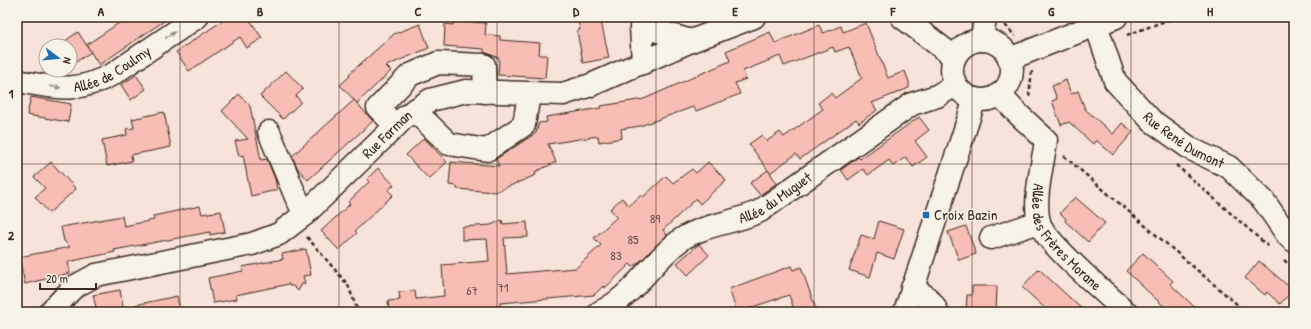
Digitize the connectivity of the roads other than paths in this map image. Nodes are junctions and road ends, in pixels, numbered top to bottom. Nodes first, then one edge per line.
1 (197, 17) edge
2 (985, 17) edge
3 (1116, 17) edge
4 (744, 19) edge
5 (915, 20) edge
6 (637, 21) edge
7 (1096, 25) junction
8 (982, 40) junction
9 (691, 41) junction
10 (954, 57) junction
11 (1009, 59) junction
12 (643, 63) junction
13 (17, 81) edge
14 (955, 85) junction
15 (485, 92) junction
16 (529, 94) junction
17 (999, 94) junction
18 (975, 100) junction
19 (414, 110) junction
20 (396, 126) junction
21 (269, 132) dead end
22 (300, 218) junction
23 (1039, 222) junction
24 (991, 238) dead end
25 (1294, 241) edge
26 (912, 288) junction
27 (612, 309) edge
28 (50, 312) edge
29 (905, 312) edge
30 (937, 312) edge
31 (1126, 312) edge

13 -> 1 street, Allée de Coulmy
2 - 8 street
3 - 7 street
4 - 9 street, Rue Farman
5 - 10 street
6 - 9 street
6 - 12 street
7 - 11 street
7 - 25 street, Rue René Dumont
8 - 10 street
8 - 11 street
9 - 12 street, Rue Farman
10 - 14 street
11 - 17 street
12 - 16 street, Rue Farman
14 - 18 street
14 - 27 street, Allée du Muguet
15 - 16 street, Rue Farman
15 - 19 street, Rue Farman
15 - 20 street
16 - 19 street
17 - 18 street
17 - 23 street, Allée des Frères Morane
18 - 26 street
19 - 20 street, Rue Farman
20 - 22 street, Rue Farman
21 - 22 street
22 - 28 street, Rue Farman
23 - 24 street
23 - 31 street, Allée des Frères Morane
26 - 29 street
26 - 30 street

